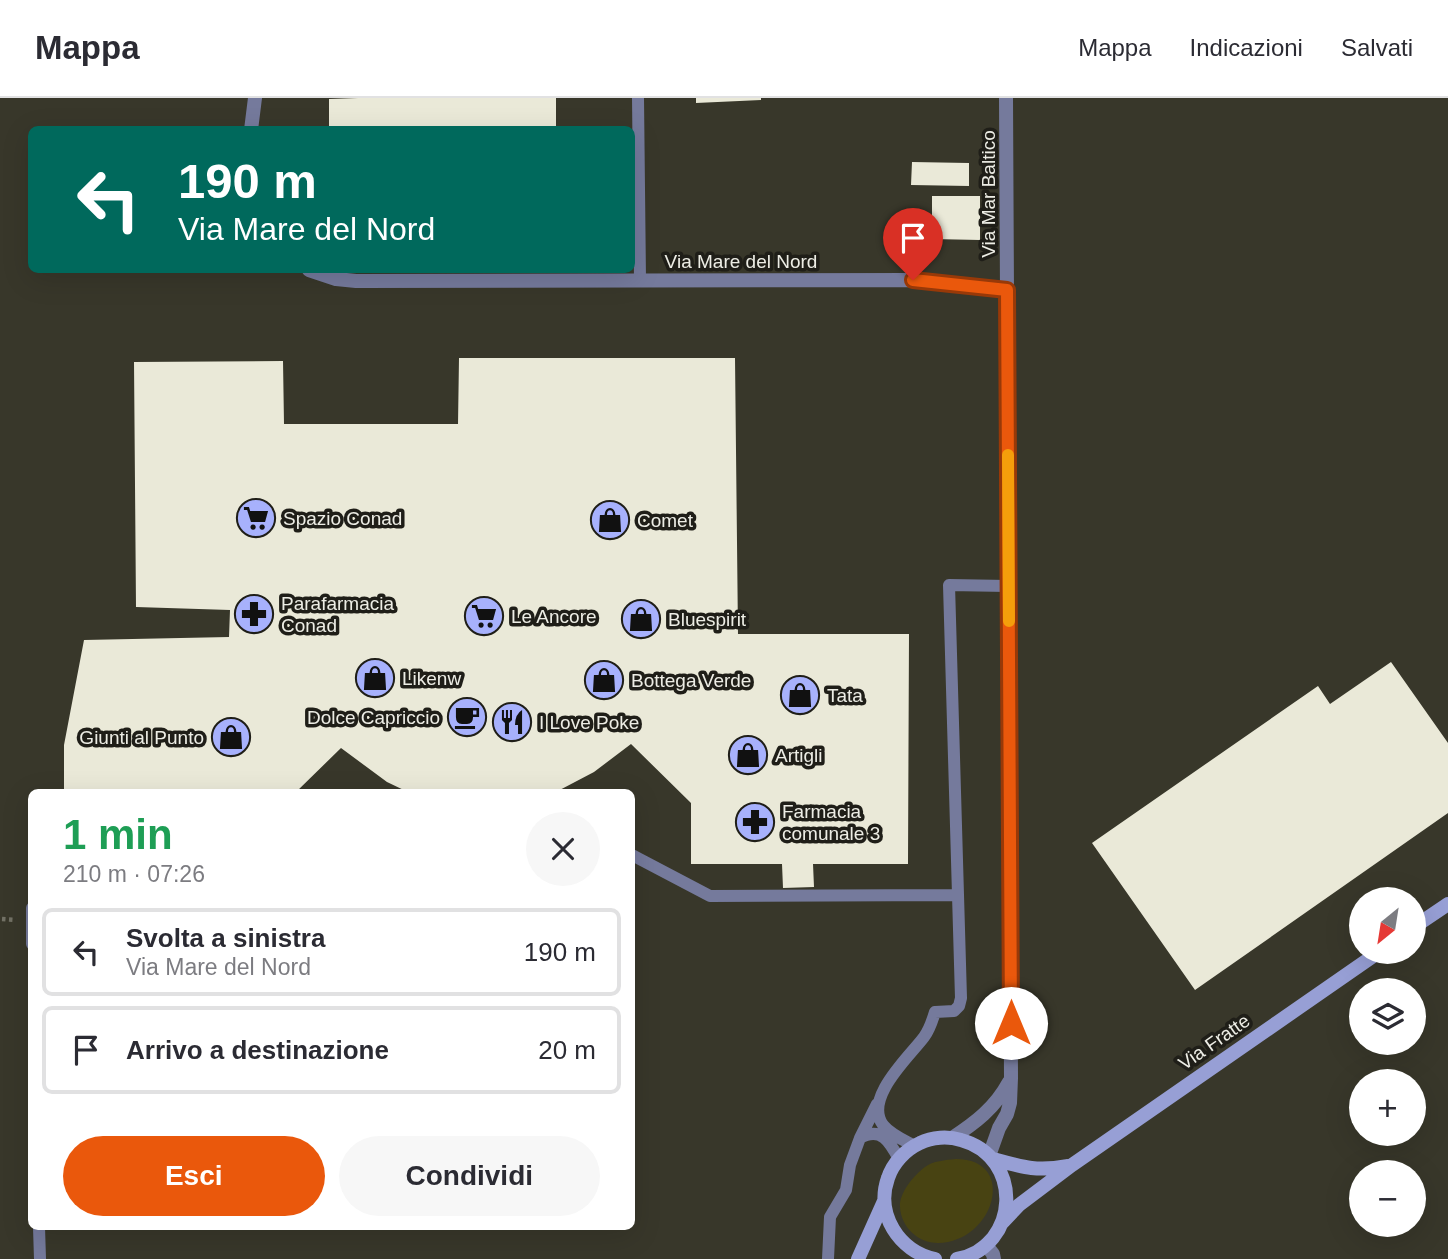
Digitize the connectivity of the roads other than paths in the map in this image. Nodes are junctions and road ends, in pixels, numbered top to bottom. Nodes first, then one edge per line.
1 (255, 98) edge
2 (639, 98) edge
3 (1006, 98) edge
4 (252, 126) edge
5 (318, 273) edge
6 (640, 280) junction
7 (1007, 290) junction
8 (1008, 586) junction
9 (635, 857) edge
10 (958, 895) junction
11 (1448, 904) edge
12 (1426, 920) edge
13 (1362, 964) edge
14 (1011, 1078) junction
15 (884, 1090) junction
16 (860, 1138) junction
17 (952, 1138) junction
18 (915, 1146) junction
19 (991, 1158) junction
20 (899, 1159) junction
21 (1072, 1164) junction
22 (884, 1200) junction
23 (1002, 1223) junction
24 (39, 1230) edge
25 (986, 1245) junction
26 (40, 1259) edge
27 (828, 1259) edge
28 (858, 1259) edge
29 (935, 1259) edge
30 (957, 1259) edge
31 (994, 1259) edge

1 - 4 street
2 - 6 lane
3 - 7 street, Via Mar Baltico
5 - 6 street, Via Mare del Nord
6 - 7 street, Via Mare del Nord
7 - 8 street, Via Mar Baltico
8 - 10 lane
8 - 14 street, Via Mar Baltico
9 - 10 lane
10 - 15 lane
11 - 12 main road
13 - 21 main road, Via Fratte
14 - 17 street
14 - 19 street, Via Mar Baltico
15 - 16 lane
15 - 18 lane
16 - 20 lane
16 - 27 lane
17 - 18 main road
17 - 19 main road, Via Fratte
18 - 20 main road
19 - 21 main road, Via Fratte
19 - 23 main road
20 - 22 main road
21 - 23 main road, Via Fratte
22 - 28 main road
22 - 29 main road
23 - 25 main road, Via Fratte
24 - 26 lane
25 - 30 main road, Via Fratte
25 - 31 street

